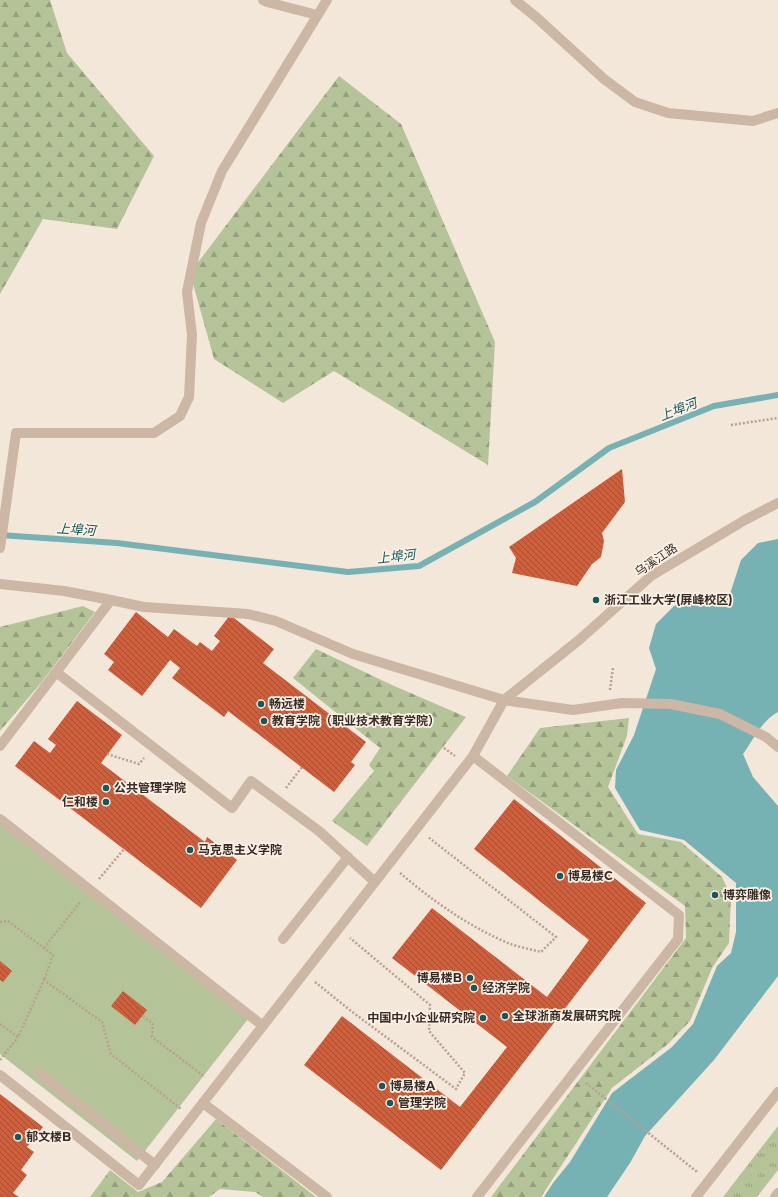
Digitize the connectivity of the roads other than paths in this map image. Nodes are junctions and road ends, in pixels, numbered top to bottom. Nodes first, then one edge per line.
1 (263, 0) edge
2 (326, 0) edge
3 (515, 0) edge
4 (317, 15) junction
5 (778, 113) edge
6 (778, 503) edge
7 (0, 548) edge
8 (0, 584) edge
9 (111, 600) junction
10 (56, 672) junction
11 (504, 700) junction
12 (0, 746) edge
13 (778, 747) edge
14 (473, 756) junction
15 (0, 819) edge
16 (348, 857) junction
17 (375, 882) junction
18 (283, 939) dead end
19 (263, 1026) junction
20 (38, 1072) dead end
21 (0, 1075) edge
22 (778, 1092) edge
23 (203, 1103) junction
24 (155, 1165) junction
25 (778, 1193) edge
26 (327, 1197) edge
27 (477, 1197) edge
28 (696, 1197) edge
29 (775, 1197) edge

1 - 4 street
2 - 4 street
3 - 5 street
4 - 7 street
6 - 11 street, 乌溪江路
8 - 9 street
9 - 10 street
9 - 11 street
10 - 12 street
10 - 16 street
11 - 13 street
11 - 14 street
14 - 17 street
14 - 27 street
15 - 19 street
16 - 17 street
16 - 18 street
17 - 19 street
19 - 23 street
20 - 24 street
21 - 24 street
22 - 28 street
23 - 24 street
23 - 26 street
25 - 29 street

